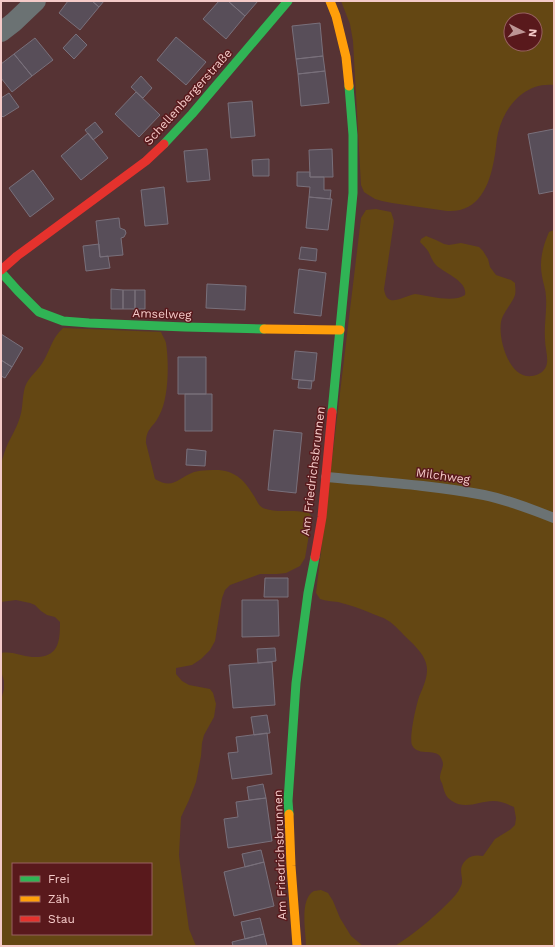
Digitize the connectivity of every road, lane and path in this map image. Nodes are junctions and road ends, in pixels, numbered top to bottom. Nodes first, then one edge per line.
1 (36, 1) edge
2 (288, 1) edge
3 (330, 1) edge
4 (1, 32) edge
5 (1, 271) edge
6 (340, 330) junction
7 (326, 477) junction
8 (554, 518) edge
9 (297, 946) edge

1 - 4 street
2 - 5 street, Schellenbergerstraße
3 - 6 street, Am Friedrichsbrunnen
5 - 6 street, Amselweg
6 - 7 street, Am Friedrichsbrunnen
7 - 8 lane, Milchweg
7 - 9 street, Am Friedrichsbrunnen

